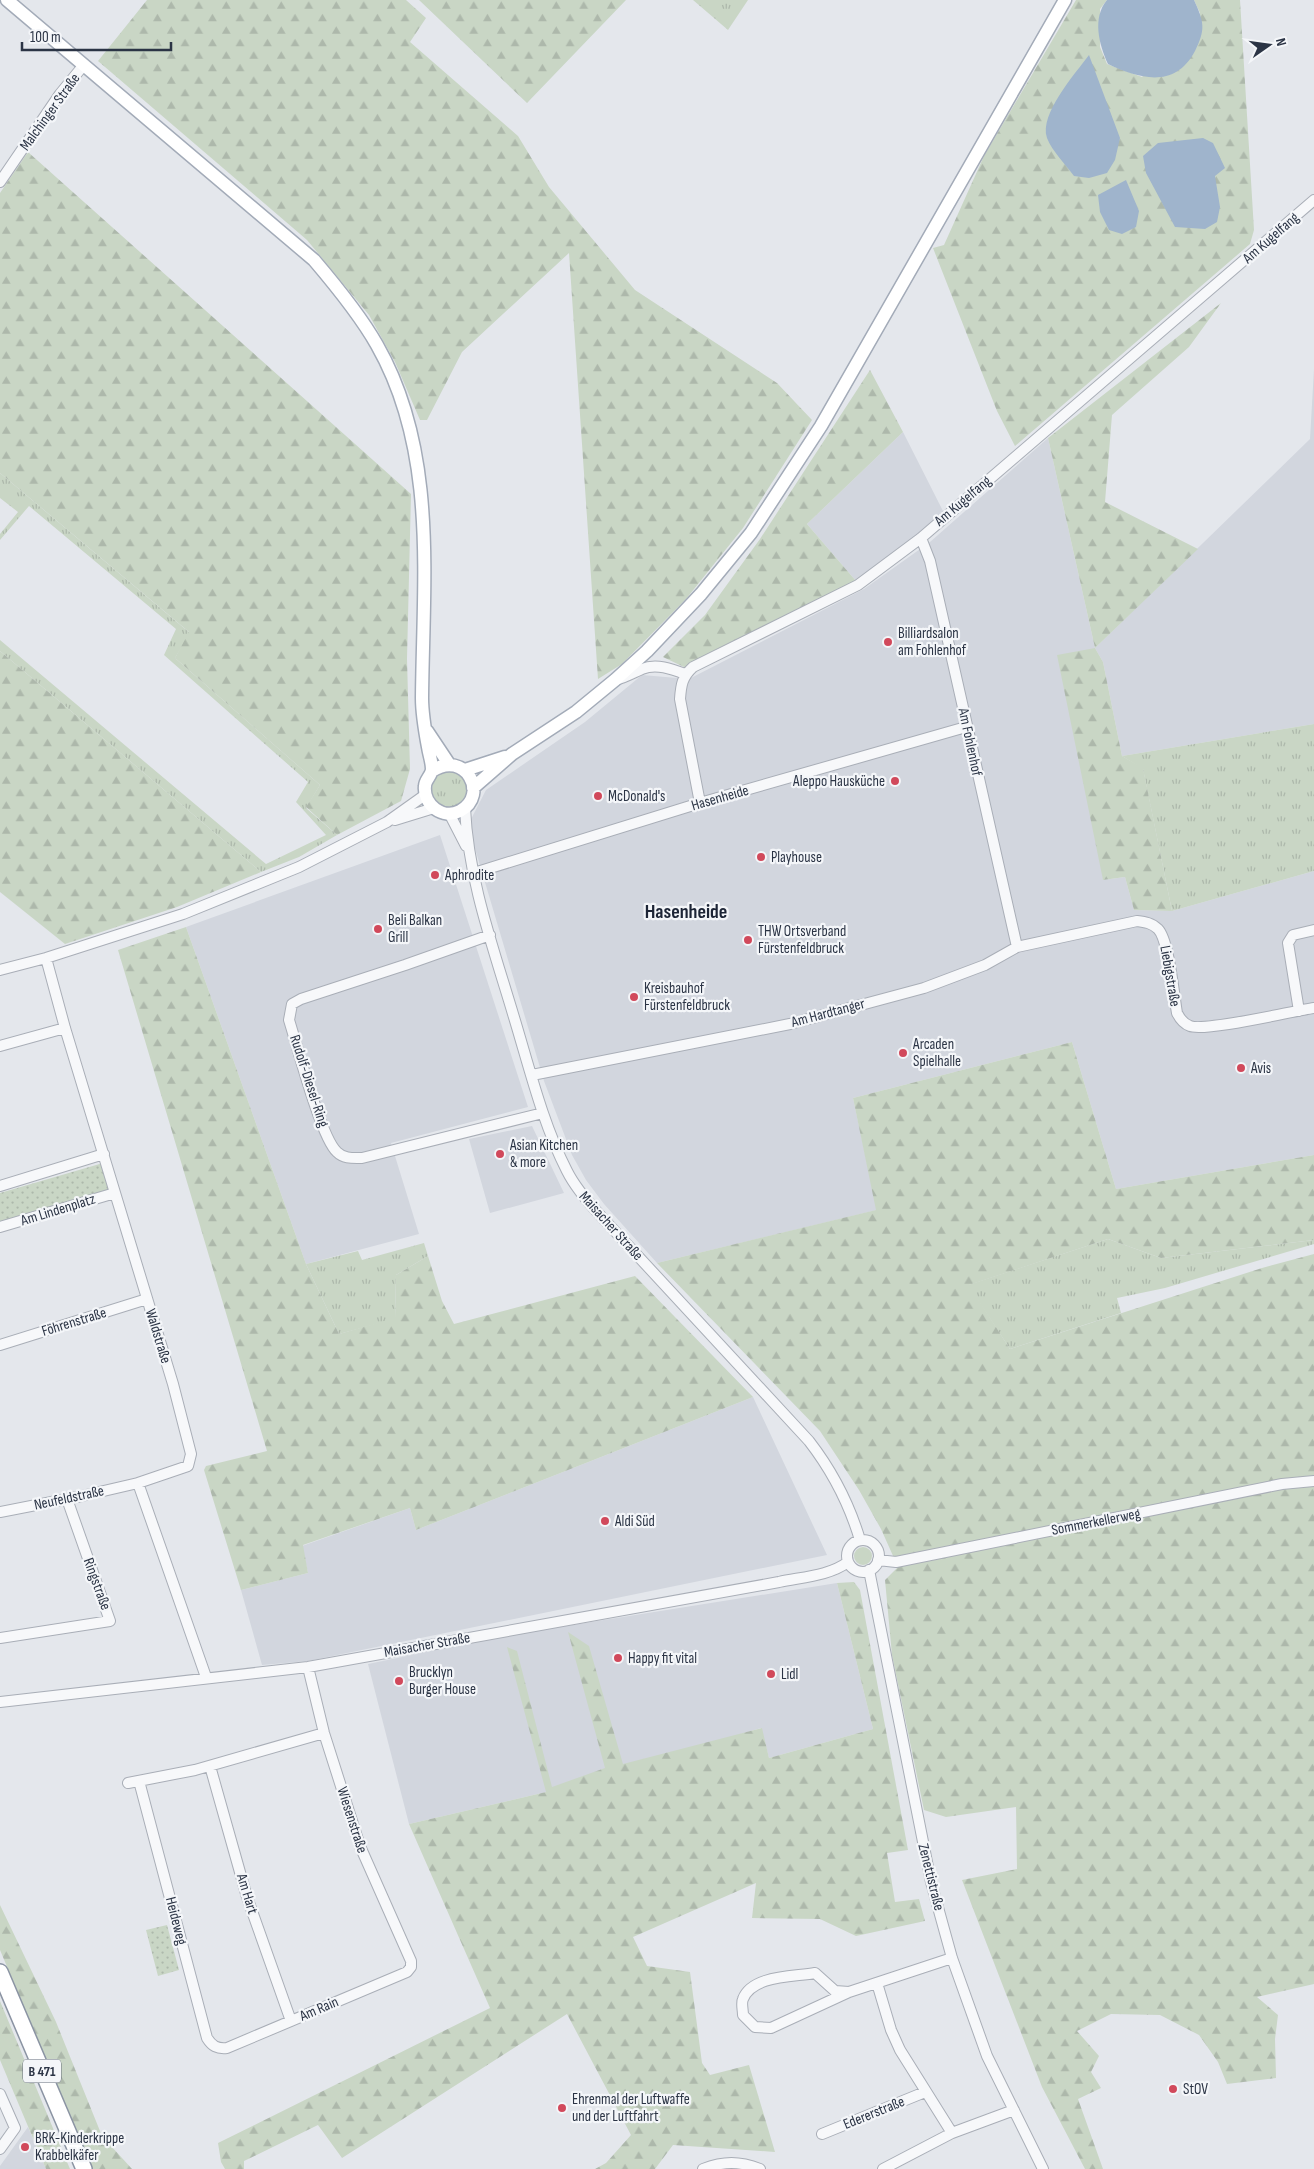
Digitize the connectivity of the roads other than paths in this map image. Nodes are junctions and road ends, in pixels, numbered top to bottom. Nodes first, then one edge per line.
1 (7, 0) edge
2 (1065, 0) edge
3 (83, 66) junction
4 (0, 182) edge
5 (1314, 200) edge
6 (921, 538) junction
7 (685, 674) junction
8 (615, 680) junction
9 (425, 727) junction
10 (966, 727) junction
11 (512, 754) junction
12 (450, 764) junction
13 (465, 770) junction
14 (432, 771) junction
15 (474, 788) junction
16 (425, 795) junction
17 (700, 803) junction
18 (434, 808) junction
19 (465, 808) junction
20 (449, 813) junction
21 (387, 822) junction
22 (469, 851) junction
23 (474, 873) junction
24 (1117, 924) joint
25 (1314, 930) edge
26 (490, 935) junction
27 (1017, 947) junction
28 (46, 958) junction
29 (0, 970) edge
30 (1314, 1008) edge
31 (1299, 1010) junction
32 (65, 1028) junction
33 (0, 1046) edge
34 (532, 1075) junction
35 (543, 1112) junction
36 (104, 1154) junction
37 (0, 1186) edge
38 (115, 1193) junction
39 (0, 1227) edge
40 (147, 1299) junction
41 (0, 1345) edge
42 (1314, 1481) edge
43 (138, 1483) junction
44 (67, 1499) junction
45 (0, 1512) edge
46 (860, 1540) junction
47 (878, 1560) junction
48 (848, 1562) junction
49 (869, 1570) junction
50 (0, 1638) edge
51 (308, 1667) junction
52 (206, 1677) junction
53 (0, 1702) edge
54 (324, 1734) junction
55 (210, 1766) junction
56 (140, 1781) junction
57 (128, 1783) dead end
58 (952, 1958) junction
59 (411, 1968) joint
60 (0, 1972) edge
61 (877, 1983) junction
62 (849, 1992) junction
63 (291, 2021) junction
64 (227, 2048) joint
65 (925, 2092) junction
66 (0, 2094) edge
67 (1014, 2110) junction
68 (952, 2133) junction
69 (822, 2134) dead end
70 (0, 2149) edge
71 (84, 2169) edge
72 (703, 2169) edge
73 (760, 2169) edge
74 (883, 2169) edge
75 (1043, 2169) edge

1 - 3 main road
2 - 8 main road
3 - 4 street, Malchinger Straße
3 - 9 main road
5 - 6 street, Am Kugelfang
6 - 7 street, Am Kugelfang
6 - 10 street, Am Fohlenhof
7 - 8 street
7 - 17 street
8 - 11 main road
9 - 12 main road
9 - 14 main road
10 - 17 street, Hasenheide
10 - 27 street, Am Fohlenhof
11 - 13 main road
11 - 15 main road
12 - 13 main road
12 - 14 main road
13 - 15 main road
14 - 16 main road
15 - 19 main road
16 - 18 main road
16 - 21 street
17 - 23 street, Hasenheide
18 - 20 main road
18 - 21 street
19 - 20 main road
19 - 22 street, Maisacher Straße
20 - 22 street, Maisacher Straße
21 - 28 street
22 - 23 street, Maisacher Straße
23 - 26 street, Maisacher Straße
24 - 27 street, Am Hardtanger
24 - 31 street, Liebigstraße
25 - 31 street
26 - 34 street, Maisacher Straße
26 - 35 street, Rudolf-Diesel-Ring
27 - 34 street, Am Hardtanger
28 - 29 street
28 - 32 street, Waldstraße
30 - 31 street, Liebigstraße
32 - 33 street
32 - 36 street, Waldstraße
34 - 35 street, Maisacher Straße
35 - 46 street, Maisacher Straße
36 - 37 street
36 - 38 street, Waldstraße
38 - 39 street, Am Lindenplatz
38 - 40 street, Waldstraße
40 - 41 street, Föhrenstraße
40 - 43 street, Waldstraße
42 - 47 street, Sommerkellerweg
43 - 44 street, Neufeldstraße
43 - 52 street
44 - 45 street, Neufeldstraße
44 - 50 street, Ringstraße
46 - 47 street
46 - 48 street
47 - 49 street
48 - 49 street
48 - 51 street, Maisacher Straße
49 - 58 street, Zenettistraße
51 - 52 street, Maisacher Straße
51 - 54 street, Wiesenstraße
52 - 53 street, Maisacher Straße
54 - 55 street
54 - 59 street, Wiesenstraße
55 - 56 street
55 - 63 street, Am Hart
56 - 57 street
56 - 64 street, Heideweg
58 - 61 street
58 - 67 street, Zenettistraße
59 - 63 street, Am Rain
60 - 71 highway, B 471
61 - 62 street
61 - 65 street, Edererstraße
62 - 62 street
63 - 64 street, Am Rain
65 - 68 street, Edererstraße
65 - 69 street, Edererstraße
66 - 70 street
67 - 68 street
67 - 75 street, Zenettistraße
68 - 74 street
72 - 73 street

